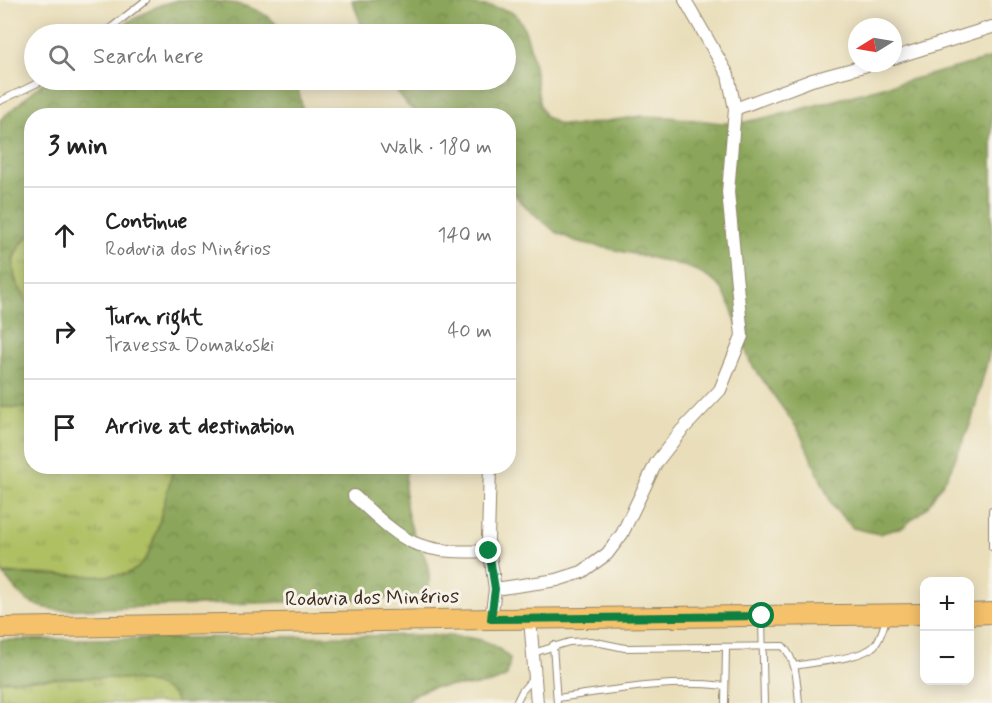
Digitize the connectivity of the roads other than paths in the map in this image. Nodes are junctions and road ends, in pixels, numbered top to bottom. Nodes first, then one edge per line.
1 (146, 0) edge
2 (685, 0) edge
3 (116, 24) edge
4 (992, 27) edge
5 (902, 55) edge
6 (848, 70) edge
7 (24, 90) edge
8 (0, 101) edge
9 (735, 109) junction
10 (490, 474) edge
11 (354, 496) dead end
12 (992, 510) edge
13 (992, 547) edge
14 (489, 551) junction
15 (495, 589) junction
16 (992, 613) edge
17 (920, 614) edge
18 (974, 614) edge
19 (887, 615) junction
20 (762, 616) junction
21 (491, 619) junction
22 (530, 619) junction
23 (0, 628) edge
24 (553, 645) junction
25 (764, 646) junction
26 (726, 647) junction
27 (532, 653) junction
28 (794, 666) junction
29 (535, 676) junction
30 (725, 686) junction
31 (558, 700) edge
32 (516, 703) edge
33 (537, 703) edge
34 (725, 703) edge
35 (764, 703) edge
36 (799, 703) edge

1 - 3 lane
2 - 9 street
4 - 5 street
6 - 9 street
7 - 8 lane
9 - 15 street
10 - 14 street
11 - 14 street
12 - 13 lane
14 - 15 street
15 - 21 street
16 - 18 main road
17 - 19 main road, Rodovia dos Minérios
19 - 20 main road, Rodovia dos Minérios
19 - 28 lane
20 - 22 main road, Rodovia dos Minérios
20 - 25 lane
21 - 22 main road, Rodovia dos Minérios
21 - 23 main road, Rodovia dos Minérios
22 - 27 street
24 - 26 lane
24 - 27 lane
24 - 31 lane
25 - 26 lane
25 - 28 lane
25 - 35 lane
26 - 30 lane
27 - 29 street
28 - 36 lane
29 - 32 lane
29 - 33 street
30 - 31 lane
30 - 34 lane

